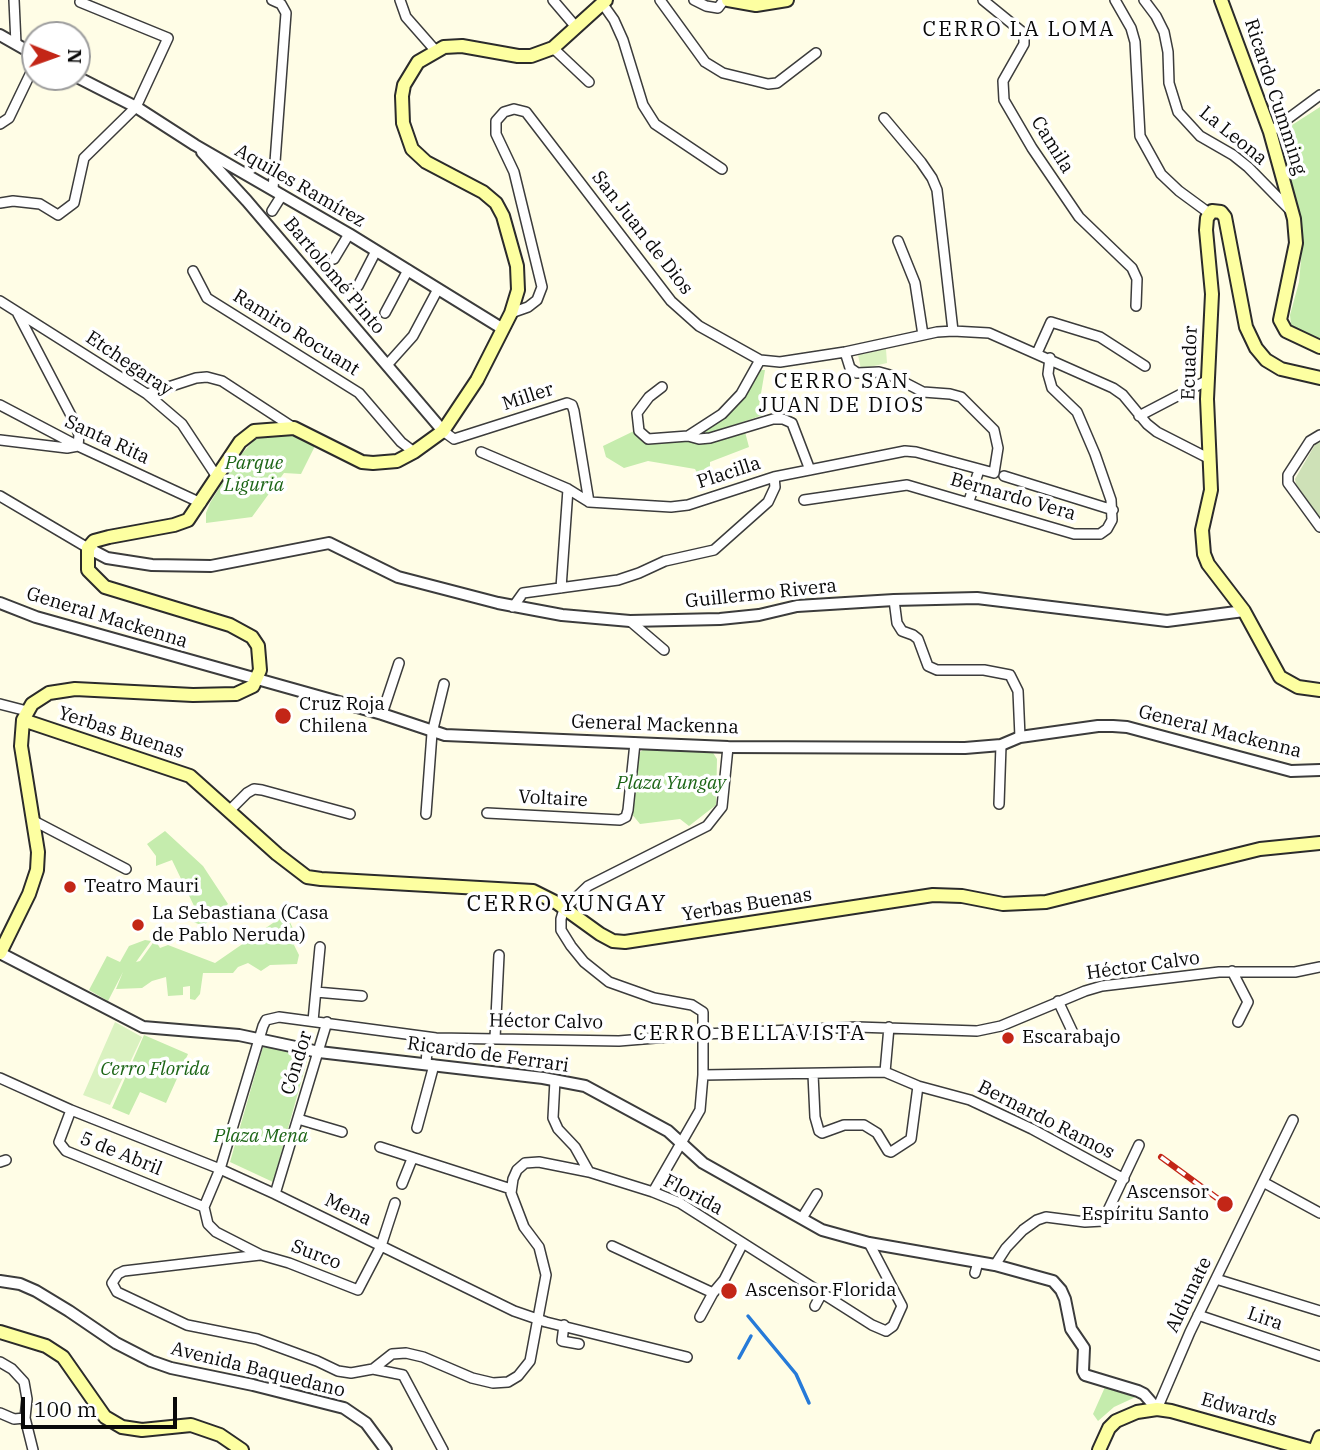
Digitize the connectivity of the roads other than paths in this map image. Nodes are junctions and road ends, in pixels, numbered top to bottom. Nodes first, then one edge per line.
1 (14, 0) edge
2 (272, 0) edge
3 (400, 0) edge
4 (553, 0) edge
5 (660, 0) edge
6 (694, 0) edge
7 (726, 0) edge
8 (787, 0) edge
9 (984, 0) edge
10 (1115, 0) edge
11 (1144, 0) edge
12 (1222, 0) edge
13 (80, 2) dead end
14 (604, 2) edge
15 (576, 27) junction
16 (0, 35) edge
17 (16, 44) junction
18 (21, 47) edge
19 (553, 48) junction
20 (435, 50) junction
21 (816, 52) dead end
22 (589, 82) dead end
23 (91, 84) edge
24 (22, 91) edge
25 (1320, 95) edge
26 (136, 107) junction
27 (884, 118) dead end
28 (0, 124) edge
29 (1270, 132) junction
30 (195, 145) junction
31 (722, 169) dead end
32 (277, 192) junction
33 (0, 203) edge
34 (272, 211) dead end
35 (1292, 211) junction
36 (1209, 213) junction
37 (349, 234) junction
38 (898, 241) dead end
39 (376, 251) junction
40 (334, 259) dead end
41 (408, 270) junction
42 (193, 271) dead end
43 (358, 286) dead end
44 (438, 289) junction
45 (0, 301) edge
46 (1136, 306) dead end
47 (385, 313) dead end
48 (511, 313) junction
49 (19, 314) junction
50 (503, 329) junction
51 (953, 331) junction
52 (923, 335) junction
53 (1320, 347) edge
54 (845, 352) junction
55 (1037, 353) junction
56 (1049, 358) junction
57 (760, 360) junction
58 (387, 365) junction
59 (1145, 366) dead end
60 (1320, 378) edge
61 (1208, 380) junction
62 (662, 387) dead end
63 (147, 394) junction
64 (0, 405) edge
65 (1139, 416) junction
66 (294, 428) junction
67 (443, 431) junction
68 (1320, 435) edge
69 (688, 436) junction
70 (0, 440) edge
71 (78, 446) junction
72 (414, 452) junction
73 (481, 452) dead end
74 (1210, 459) junction
75 (810, 470) junction
76 (979, 470) junction
77 (1004, 476) dead end
78 (217, 477) junction
79 (774, 477) junction
80 (568, 489) junction
81 (0, 496) edge
82 (804, 500) dead end
83 (968, 501) junction
84 (589, 502) junction
85 (201, 503) junction
86 (1113, 510) junction
87 (1320, 527) edge
88 (88, 548) junction
89 (561, 588) junction
90 (894, 600) junction
91 (0, 603) edge
92 (513, 607) junction
93 (1244, 611) junction
94 (630, 621) junction
95 (664, 649) dead end
96 (399, 663) dead end
97 (257, 679) junction
98 (444, 684) dead end
99 (1320, 690) edge
100 (0, 705) edge
101 (382, 714) junction
102 (25, 716) junction
103 (432, 733) junction
104 (1020, 737) junction
105 (635, 743) junction
106 (1001, 744) junction
107 (728, 747) junction
108 (1320, 771) edge
109 (999, 804) dead end
110 (229, 811) junction
111 (487, 813) dead end
112 (350, 814) dead end
113 (426, 814) dead end
114 (34, 821) junction
115 (1320, 843) edge
116 (126, 869) dead end
117 (565, 909) junction
118 (320, 947) dead end
119 (0, 953) edge
120 (499, 955) dead end
121 (1320, 967) edge
122 (1232, 971) junction
123 (316, 992) junction
124 (362, 996) dead end
125 (1058, 1001) junction
126 (313, 1021) junction
127 (327, 1022) junction
128 (1238, 1022) dead end
129 (889, 1027) junction
130 (704, 1034) junction
131 (1073, 1035) dead end
132 (428, 1037) junction
133 (495, 1038) junction
134 (258, 1041) junction
135 (319, 1052) junction
136 (430, 1065) junction
137 (885, 1072) junction
138 (813, 1074) junction
139 (703, 1076) junction
140 (0, 1078) edge
141 (555, 1080) junction
142 (918, 1086) junction
143 (71, 1110) junction
144 (298, 1119) junction
145 (1293, 1121) dead end
146 (417, 1128) dead end
147 (342, 1132) dead end
148 (681, 1142) junction
149 (1139, 1145) dead end
150 (380, 1147) dead end
151 (412, 1159) junction
152 (220, 1170) junction
153 (589, 1172) junction
154 (1124, 1179) junction
155 (1263, 1182) junction
156 (402, 1184) dead end
157 (511, 1189) junction
158 (653, 1192) junction
159 (275, 1194) junction
160 (817, 1194) dead end
161 (395, 1203) dead end
162 (204, 1207) junction
163 (1320, 1213) edge
164 (802, 1218) junction
165 (743, 1242) junction
166 (869, 1243) junction
167 (381, 1246) junction
168 (612, 1246) dead end
169 (261, 1255) junction
170 (995, 1265) junction
171 (1216, 1279) junction
172 (0, 1281) edge
173 (713, 1293) junction
174 (821, 1293) junction
175 (815, 1306) dead end
176 (1320, 1311) edge
177 (1198, 1315) junction
178 (700, 1317) dead end
179 (537, 1318) junction
180 (564, 1325) junction
181 (0, 1332) edge
182 (579, 1344) dead end
183 (1320, 1356) edge
184 (687, 1357) dead end
185 (0, 1362) edge
186 (373, 1369) junction
187 (1157, 1409) junction
188 (0, 1413) edge
189 (25, 1418) junction
190 (1320, 1437) edge
191 (33, 1450) edge
192 (242, 1450) edge
193 (386, 1450) edge
194 (443, 1450) edge
195 (1099, 1450) edge
196 (1313, 1450) edge

1 - 17 street
2 - 32 street
3 - 20 street
4 - 15 street
5 - 21 street
6 - 7 street
7 - 8 main road
9 - 46 street, Camila
10 - 36 street
11 - 35 street, La Leona
12 - 29 main road, Ricardo Cumming
13 - 26 street
14 - 15 main road
14 - 31 street
15 - 19 main road
16 - 17 street
17 - 18 street
19 - 20 main road
19 - 22 street
20 - 48 main road
23 - 26 street, Aquiles Ramírez
24 - 28 street
25 - 29 street
26 - 30 street, Aquiles Ramírez
26 - 33 street
27 - 51 street
29 - 35 main road, Ricardo Cumming
30 - 32 street, Aquiles Ramírez
30 - 58 street, Bartolomé Pinto
32 - 34 street
32 - 37 street, Aquiles Ramírez
35 - 53 main road, Ricardo Cumming
36 - 60 main road
36 - 61 main road, Ecuador
37 - 39 street, Aquiles Ramírez
37 - 40 street
38 - 52 street
39 - 41 street, Aquiles Ramírez
39 - 43 street
41 - 44 street, Aquiles Ramírez
41 - 47 street
42 - 72 street, Ramiro Rocuant
44 - 50 street, Aquiles Ramírez
44 - 58 street
45 - 49 street, Etchegaray
48 - 50 main road
48 - 57 street, San Juan de Dios
49 - 63 street, Etchegaray
49 - 71 street
50 - 67 main road
51 - 52 street, San Juan de Dios
51 - 55 street, San Juan de Dios
52 - 54 street, San Juan de Dios
54 - 57 street, San Juan de Dios
54 - 76 street, Placilla
55 - 56 street, San Juan de Dios
55 - 59 street
56 - 65 street, San Juan de Dios
56 - 86 street
57 - 69 street
58 - 67 street, Bartolomé Pinto
61 - 65 street
61 - 74 main road, Ecuador
62 - 69 street
63 - 66 street
63 - 78 street, Etchegaray
64 - 71 street, Santa Rita
65 - 74 street, San Juan de Dios
66 - 72 main road
66 - 78 main road
67 - 72 main road
67 - 84 street, Miller
68 - 87 street
69 - 75 street
70 - 71 street
71 - 85 street, Santa Rita
73 - 80 street, Placilla
74 - 93 main road, Ecuador
75 - 76 street, Placilla
75 - 79 street, Placilla
76 - 83 street
77 - 86 street
78 - 85 main road
79 - 84 street, Placilla
79 - 89 street
80 - 84 street, Placilla
80 - 89 street
81 - 88 street
82 - 83 street, Bernardo Vera
83 - 86 street, Bernardo Vera
85 - 88 main road
88 - 92 street, Guillermo Rivera
88 - 97 main road
89 - 92 street
90 - 93 street, Guillermo Rivera
90 - 94 street, Guillermo Rivera
90 - 104 street
91 - 97 street, General Mackenna
92 - 94 street, Guillermo Rivera
93 - 99 main road, Ecuador
94 - 95 street
96 - 101 street
97 - 101 street, General Mackenna
97 - 102 main road
98 - 103 street
100 - 102 street, Yerbas Buenas
101 - 103 street, General Mackenna
102 - 110 main road, Yerbas Buenas
102 - 114 main road
103 - 105 street, General Mackenna
103 - 113 street
104 - 106 street, General Mackenna
104 - 108 street, General Mackenna
105 - 107 street, General Mackenna
105 - 111 street, Voltaire
106 - 107 street, General Mackenna
106 - 109 street
107 - 117 street
110 - 112 street
110 - 117 main road, Yerbas Buenas
114 - 116 street
114 - 119 main road
115 - 117 main road, Yerbas Buenas
117 - 130 street
118 - 123 street
119 - 134 street, Ricardo de Ferrari
120 - 133 street
121 - 122 street, Héctor Calvo
122 - 125 street, Héctor Calvo
122 - 128 street
123 - 124 street
123 - 126 street
125 - 129 street, Héctor Calvo
125 - 131 street
126 - 127 street, Héctor Calvo
126 - 134 street, Héctor Calvo
127 - 132 street, Héctor Calvo
127 - 135 street, Cóndor
129 - 130 street, Héctor Calvo
129 - 137 street
130 - 133 street, Héctor Calvo
130 - 139 street
132 - 133 street, Héctor Calvo
132 - 136 street
134 - 135 street, Ricardo de Ferrari
134 - 152 street
135 - 136 street, Ricardo de Ferrari
135 - 144 street, Cóndor
136 - 141 street, Ricardo de Ferrari
136 - 146 street
137 - 138 street, Bernardo Ramos
137 - 142 street, Bernardo Ramos
138 - 139 street, Bernardo Ramos
138 - 142 street
139 - 148 street
140 - 143 street, Mena
141 - 148 street, Ricardo de Ferrari
141 - 153 street
142 - 154 street, Bernardo Ramos
143 - 152 street, Mena
143 - 162 street, 5 de Abril
144 - 147 street
144 - 159 street, Cóndor
145 - 155 street, Aldunate
148 - 158 street
148 - 164 street, Ricardo de Ferrari
149 - 154 street
150 - 151 street
151 - 156 street
151 - 157 street
152 - 159 street, Mena
152 - 162 street
153 - 157 street, Florida
153 - 158 street, Florida
154 - 170 street
155 - 163 street
155 - 171 street, Aldunate
157 - 179 street
158 - 165 street, Florida
159 - 167 street, Mena
160 - 164 street
161 - 167 street
162 - 169 street
164 - 166 street, Ricardo de Ferrari
165 - 173 street
165 - 174 street, Florida
166 - 170 street, Ricardo de Ferrari
166 - 174 street, Florida
167 - 169 street, Surco
167 - 179 street, Mena
168 - 173 street
169 - 186 street
170 - 187 street, Ricardo de Ferrari
171 - 176 street
171 - 177 street, Aldunate
172 - 193 street, Avenida Baquedano
173 - 178 street
174 - 175 street
177 - 183 street, Lira
177 - 187 street, Aldunate
179 - 180 street, Mena
179 - 186 street
180 - 182 street
180 - 184 street, Mena
181 - 192 main road
185 - 189 street
186 - 194 street
187 - 195 main road
187 - 196 main road, Edwards
188 - 189 street
189 - 191 street
190 - 196 main road

